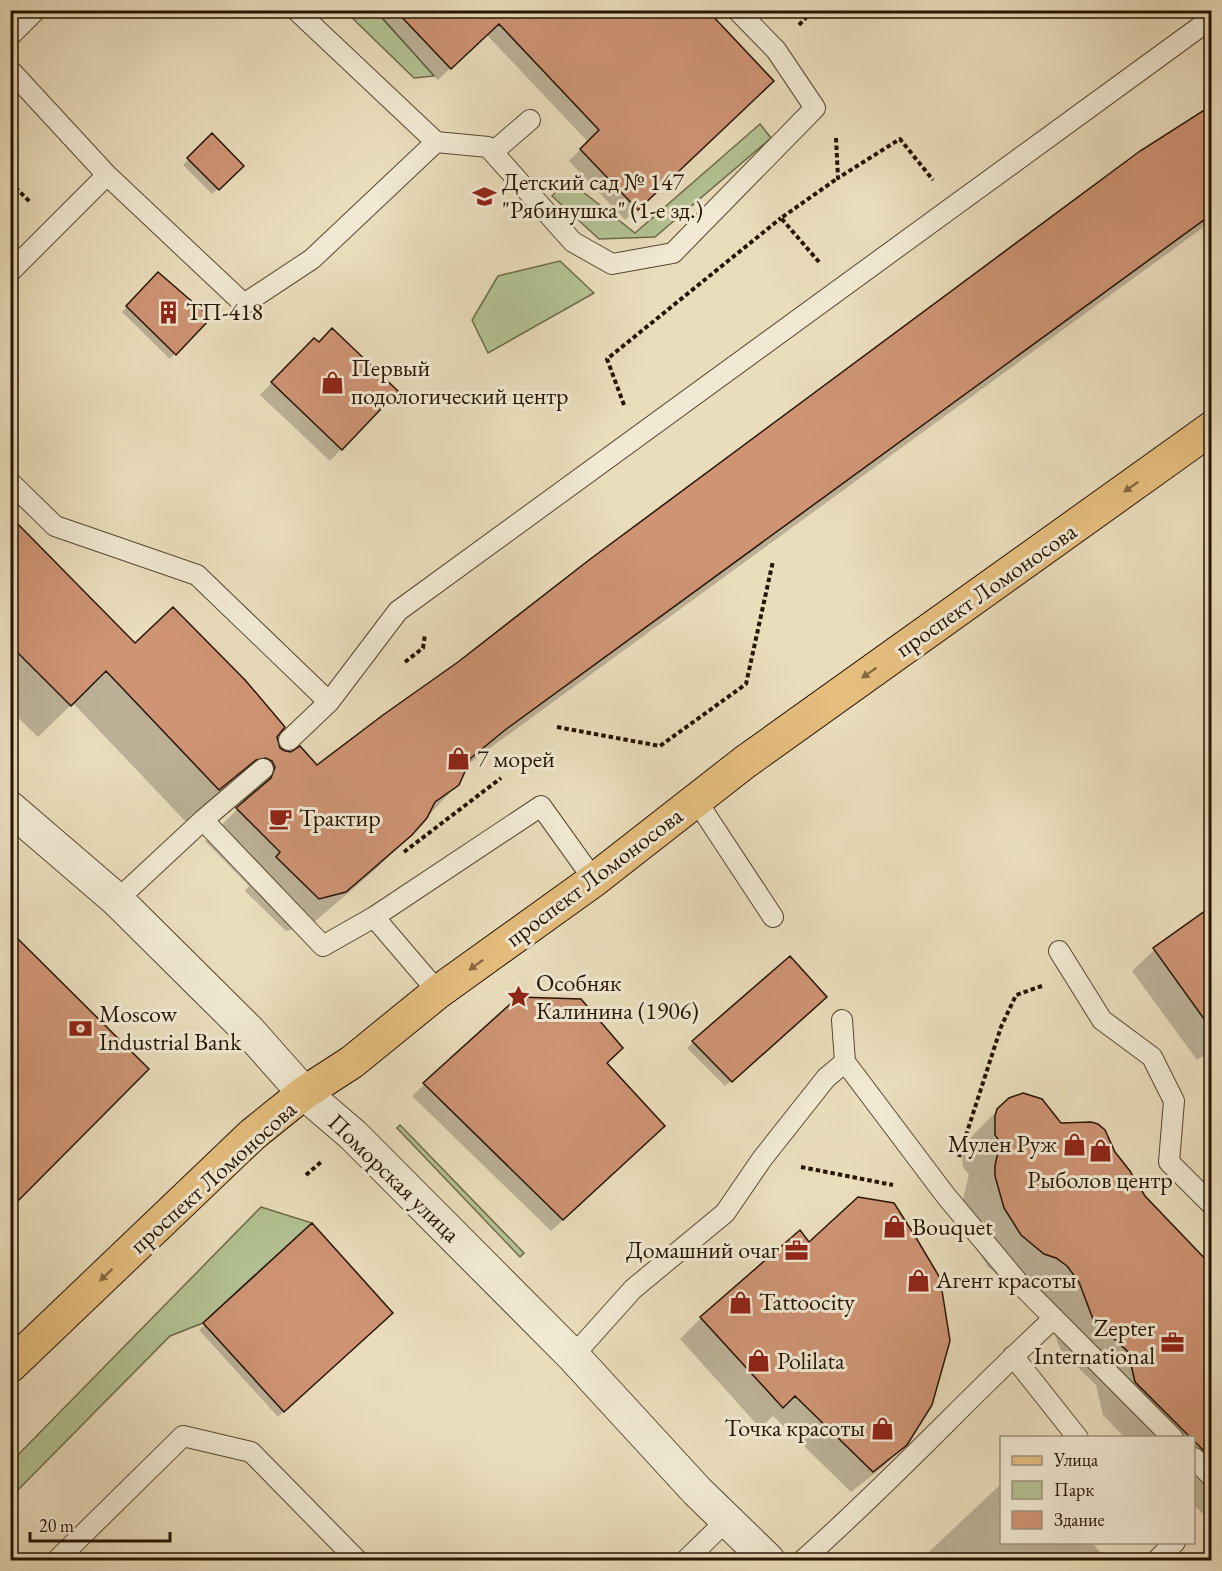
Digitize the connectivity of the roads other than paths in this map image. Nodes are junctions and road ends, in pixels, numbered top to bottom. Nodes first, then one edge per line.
1 (36, 10) edge
2 (296, 10) edge
3 (737, 10) edge
4 (1212, 18) edge
5 (10, 36) edge
6 (10, 70) edge
7 (530, 120) dead end
8 (436, 142) junction
9 (493, 152) junction
10 (107, 175) junction
11 (10, 272) edge
12 (1212, 428) edge
13 (10, 482) edge
14 (329, 702) junction
15 (290, 740) dead end
16 (263, 769) dead end
17 (696, 800) junction
18 (10, 808) edge
19 (203, 820) junction
20 (594, 880) junction
21 (117, 900) junction
22 (374, 916) junction
23 (772, 917) dead end
24 (1059, 951) dead end
25 (438, 992) junction
26 (842, 1020) dead end
27 (845, 1062) junction
28 (304, 1093) junction
29 (1212, 1205) edge
30 (1054, 1318) junction
31 (573, 1356) junction
32 (1013, 1356) junction
33 (10, 1366) edge
34 (1077, 1436) edge
35 (1172, 1436) edge
36 (1195, 1459) edge
37 (1212, 1477) edge
38 (727, 1520) junction
39 (1173, 1544) edge
40 (57, 1560) edge
41 (357, 1560) edge
42 (686, 1560) edge
43 (768, 1560) edge
44 (803, 1560) edge
45 (1157, 1560) edge

1 - 5 lane
2 - 8 lane
3 - 9 lane
4 - 14 lane
6 - 10 lane
7 - 9 lane
8 - 9 lane
8 - 10 lane
10 - 11 lane
12 -> 17 main road, проспект Ломоносова
13 - 14 lane
14 - 15 lane
16 - 19 lane
17 - 20 main road, проспект Ломоносова
17 - 23 lane
18 - 21 street, Поморская улица
19 - 21 lane
19 - 22 lane
20 - 22 lane
20 -> 25 main road, проспект Ломоносова
21 - 28 street, Поморская улица
22 - 25 lane
24 - 29 lane
25 - 28 main road, проспект Ломоносова
26 - 27 lane
27 - 30 lane
27 - 31 lane
28 - 31 street, Поморская улица
28 -> 33 main road, проспект Ломоносова
30 - 32 lane
30 - 35 lane
31 - 38 street, Поморская улица
32 - 34 lane
32 - 44 lane
36 - 37 lane
38 - 42 lane
38 - 43 street, Поморская улица
39 - 45 lane
40 - 41 lane

